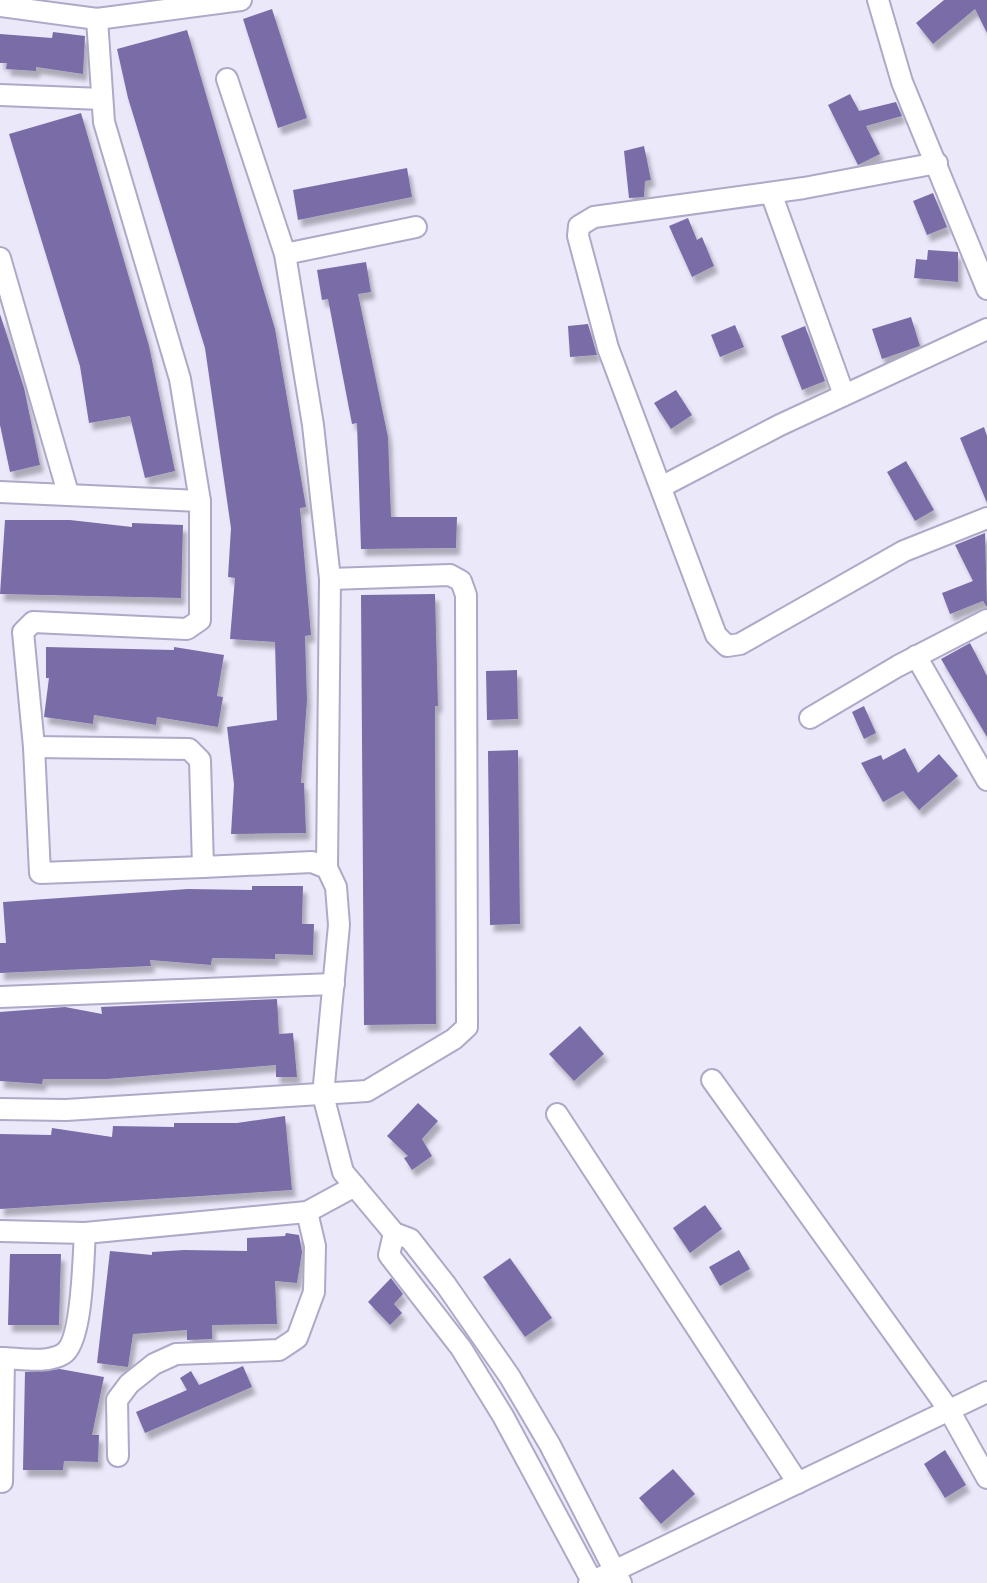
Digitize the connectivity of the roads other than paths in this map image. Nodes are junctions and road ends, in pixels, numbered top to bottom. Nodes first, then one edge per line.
1 (241, 0) edge
2 (878, 0) edge
3 (0, 6) edge
4 (97, 19) junction
5 (227, 79) dead end
6 (0, 95) edge
7 (102, 99) junction
8 (937, 163) junction
9 (771, 193) junction
10 (416, 227) dead end
11 (285, 254) junction
12 (0, 258) edge
13 (987, 289) edge
14 (987, 329) edge
15 (844, 395) junction
16 (661, 487) junction
17 (0, 492) edge
18 (68, 493) junction
19 (200, 501) junction
20 (987, 518) edge
21 (330, 579) junction
22 (987, 620) edge
23 (916, 656) junction
24 (810, 718) dead end
25 (34, 747) junction
26 (987, 780) edge
27 (203, 867) junction
28 (327, 868) junction
29 (334, 984) junction
30 (0, 997) edge
31 (712, 1080) dead end
32 (323, 1095) junction
33 (0, 1109) edge
34 (557, 1114) dead end
35 (355, 1186) junction
36 (307, 1212) junction
37 (0, 1231) edge
38 (85, 1233) junction
39 (394, 1233) junction
40 (2, 1358) edge
41 (987, 1392) edge
42 (527, 1406) junction
43 (949, 1410) junction
44 (503, 1416) junction
45 (118, 1456) dead end
46 (987, 1478) edge
47 (2, 1482) dead end
48 (798, 1483) junction
49 (618, 1577) edge
50 (591, 1582) edge

1 - 4 street
2 - 8 street
3 - 4 street
4 - 7 street
5 - 11 street
6 - 7 street
7 - 19 street
8 - 9 street
8 - 13 street
9 - 15 street
9 - 16 street
10 - 11 street
11 - 21 street
12 - 18 street
14 - 15 street
15 - 16 street
16 - 20 street
17 - 18 street
18 - 19 street
19 - 25 street
21 - 28 street
21 - 32 street
22 - 23 street
23 - 24 street
23 - 26 street
25 - 27 street
25 - 27 street
27 - 28 street
28 - 29 street
29 - 30 street
29 - 32 street
31 - 43 street
32 - 33 street
32 - 35 street
34 - 48 street
35 - 36 street
35 - 39 street
36 - 38 street
36 - 45 street
37 - 38 street
38 - 40 street
39 - 42 street
39 - 44 street
40 - 47 street
41 - 43 street
42 - 44 street
42 - 49 street
43 - 46 street
43 - 48 street
44 - 50 street
48 - 49 street
49 - 50 street

